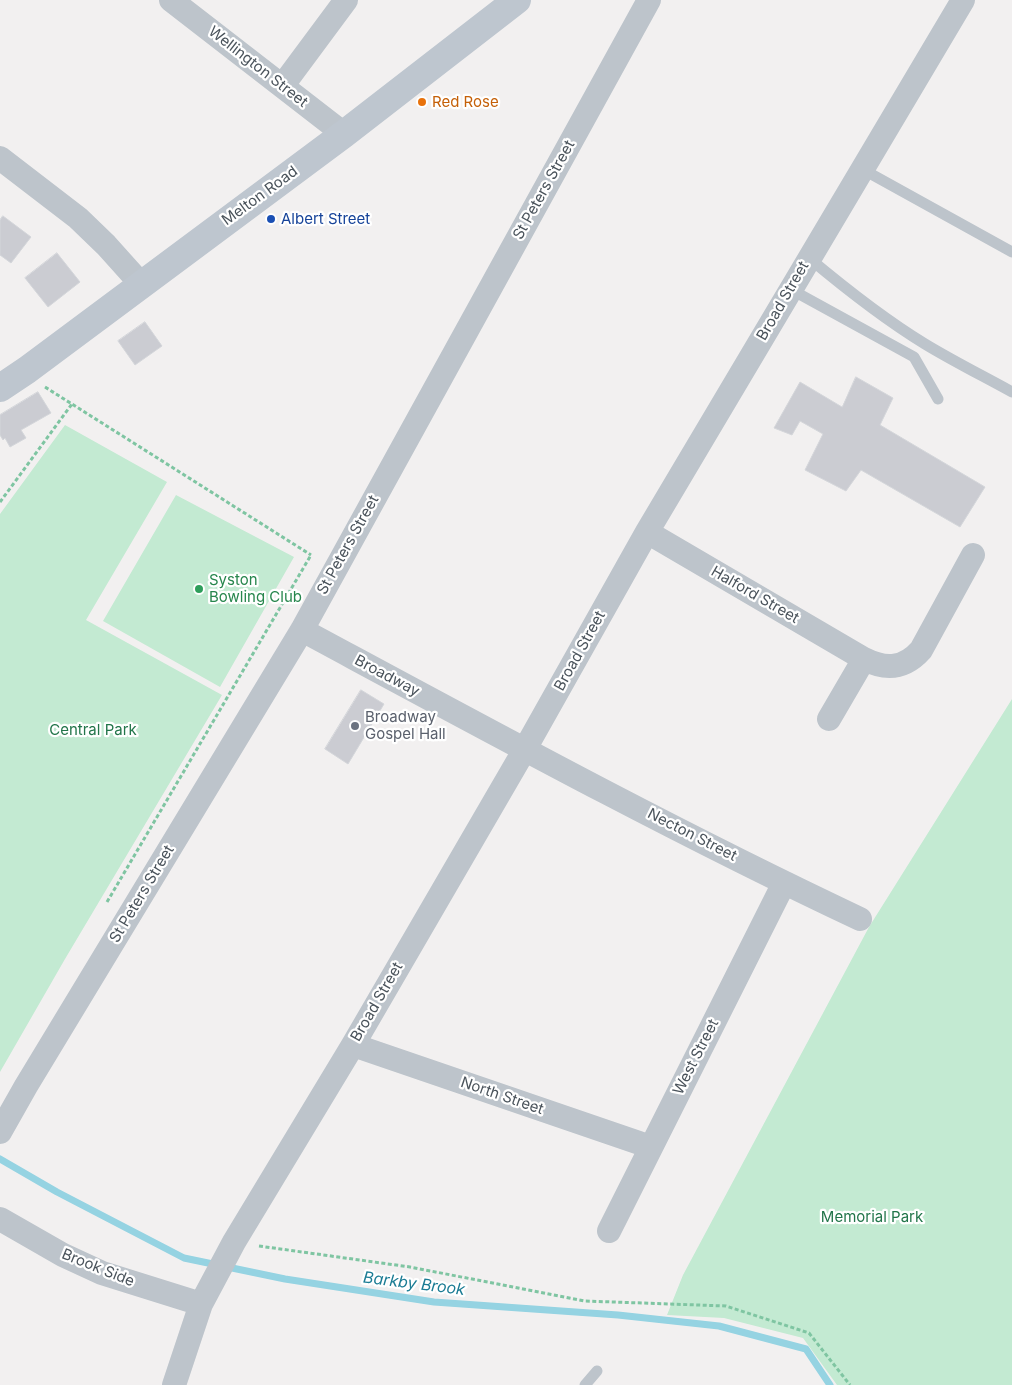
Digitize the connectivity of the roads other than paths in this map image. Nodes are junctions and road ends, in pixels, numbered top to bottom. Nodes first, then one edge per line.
1 (171, 0) edge
2 (346, 0) edge
3 (518, 0) edge
4 (649, 0) edge
5 (962, 0) edge
6 (283, 85) junction
7 (344, 134) junction
8 (0, 158) edge
9 (862, 169) junction
10 (1012, 252) edge
11 (809, 258) junction
12 (141, 284) junction
13 (790, 289) junction
14 (0, 388) edge
15 (1012, 392) edge
16 (938, 400) dead end
17 (647, 532) junction
18 (973, 555) dead end
19 (302, 630) junction
20 (864, 659) junction
21 (829, 719) dead end
22 (525, 750) junction
23 (784, 883) junction
24 (860, 918) dead end
25 (353, 1045) junction
26 (0, 1132) edge
27 (651, 1147) junction
28 (0, 1219) edge
29 (609, 1230) dead end
30 (201, 1304) junction
31 (597, 1371) dead end
32 (178, 1384) edge
33 (585, 1385) edge

1 - 6 street, Wellington Street
2 - 6 street
3 - 7 street, Melton Road
4 - 19 street, St Peters Street
5 - 9 street, Broad Street
6 - 7 street, Wellington Street
7 - 12 street, Melton Road
8 - 12 street
9 - 10 lane
9 - 11 street, Broad Street
11 - 13 street, Broad Street
11 - 15 lane
12 - 14 street, Melton Road
13 - 16 lane
13 - 17 street, Broad Street
17 - 20 street, Halford Street
17 - 22 street, Broad Street
18 - 20 street, Halford Street
19 - 22 street, Broadway
19 - 26 street, St Peters Street
20 - 21 street
22 - 23 street, Necton Street
22 - 25 street, Broad Street
23 - 24 street, Necton Street
23 - 27 street, West Street
25 - 27 street, North Street
25 - 30 street, Broad Street
27 - 29 street, West Street
28 - 30 street, Brook Side
30 - 32 street, Broad Street
31 - 33 lane

